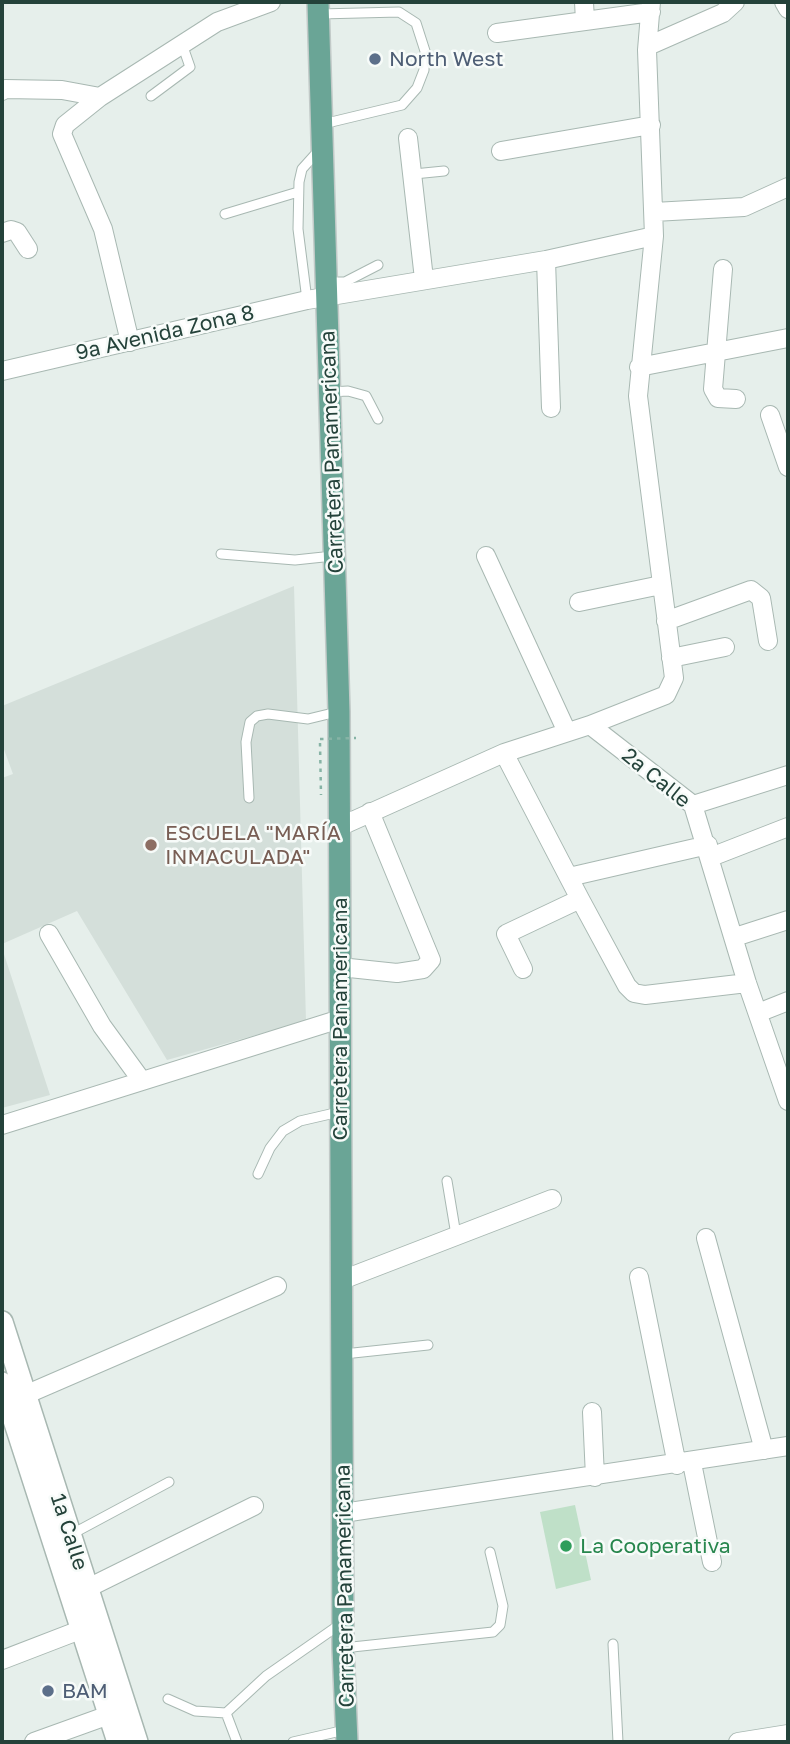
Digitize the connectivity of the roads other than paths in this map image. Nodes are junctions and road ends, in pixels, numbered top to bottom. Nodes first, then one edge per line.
1 (271, 2) edge
2 (584, 2) edge
3 (735, 2) edge
4 (784, 2) edge
5 (651, 7) edge
6 (319, 8) edge
7 (788, 9) edge
8 (585, 21) junction
9 (497, 33) dead end
10 (182, 42) junction
11 (648, 46) junction
12 (3, 87) edge
13 (151, 96) dead end
14 (100, 97) junction
15 (323, 124) junction
16 (651, 125) junction
17 (408, 138) dead end
18 (323, 146) junction
19 (501, 151) dead end
20 (444, 171) dead end
21 (414, 174) junction
22 (788, 187) edge
23 (298, 192) junction
24 (654, 212) junction
25 (225, 214) dead end
26 (2, 233) edge
27 (654, 236) junction
28 (28, 249) dead end
29 (546, 260) junction
30 (378, 265) dead end
31 (723, 269) dead end
32 (424, 279) junction
33 (321, 293) junction
34 (788, 338) edge
35 (130, 342) junction
36 (717, 354) junction
37 (639, 367) junction
38 (2, 371) edge
39 (330, 392) junction
40 (736, 399) dead end
41 (551, 408) dead end
42 (770, 415) dead end
43 (378, 419) dead end
44 (788, 467) edge
45 (221, 554) dead end
46 (335, 556) junction
47 (486, 556) dead end
48 (661, 585) junction
49 (579, 602) dead end
50 (666, 621) junction
51 (768, 641) dead end
52 (725, 647) dead end
53 (671, 658) junction
54 (339, 712) junction
55 (590, 725) junction
56 (567, 732) junction
57 (504, 753) junction
58 (788, 775) edge
59 (249, 798) dead end
60 (693, 805) junction
61 (370, 812) junction
62 (339, 827) junction
63 (788, 827) edge
64 (709, 851) junction
65 (569, 877) junction
66 (580, 899) junction
67 (788, 920) edge
68 (49, 934) dead end
69 (735, 937) junction
70 (340, 967) junction
71 (523, 969) dead end
72 (747, 983) junction
73 (788, 1001) edge
74 (758, 1013) junction
75 (340, 1019) junction
76 (142, 1081) junction
77 (788, 1101) edge
78 (341, 1112) junction
79 (2, 1125) edge
80 (258, 1174) dead end
81 (447, 1181) dead end
82 (552, 1199) dead end
83 (456, 1235) junction
84 (706, 1238) dead end
85 (639, 1277) dead end
86 (342, 1280) junction
87 (277, 1286) dead end
88 (2, 1322) edge
89 (428, 1345) dead end
90 (344, 1354) junction
91 (2, 1383) edge
92 (25, 1395) junction
93 (592, 1412) dead end
94 (788, 1446) edge
95 (764, 1450) junction
96 (685, 1464) junction
97 (595, 1477) junction
98 (169, 1482) dead end
99 (254, 1506) dead end
100 (343, 1513) junction
101 (70, 1535) junction
102 (490, 1552) dead end
103 (712, 1562) dead end
104 (88, 1588) junction
105 (344, 1622) junction
106 (90, 1627) junction
107 (613, 1644) dead end
108 (343, 1648) junction
109 (2, 1661) edge
110 (168, 1699) dead end
111 (118, 1711) junction
112 (226, 1713) junction
113 (788, 1734) edge
114 (347, 1736) edge
115 (34, 1742) edge
116 (118, 1742) edge
117 (137, 1742) edge
118 (237, 1742) edge
119 (293, 1742) edge
120 (618, 1742) edge
121 (738, 1742) edge

1 - 10 street
2 - 8 street
3 - 11 street
4 - 7 street
5 - 8 street
5 - 11 street
6 - 15 main road, Carretera Panamericana
6 - 15 lane
8 - 9 street
10 - 13 lane
10 - 14 street
11 - 16 street
12 - 14 street
14 - 35 street
15 - 18 main road, Carretera Panamericana
16 - 19 street
16 - 24 street
17 - 21 street
18 - 23 lane
18 - 33 main road, Carretera Panamericana
20 - 21 lane
21 - 32 street
22 - 24 street
23 - 25 lane
23 - 33 lane
24 - 27 street
26 - 28 street
27 - 29 street, 9a Avenida Zona 8
27 - 37 street
29 - 32 street, 9a Avenida Zona 8
29 - 41 street
30 - 33 lane
31 - 36 street
32 - 33 street, 9a Avenida Zona 8
33 - 35 street, 9a Avenida Zona 8
33 - 39 main road, Carretera Panamericana
34 - 36 street
35 - 38 street, 9a Avenida Zona 8
36 - 37 street
36 - 40 street
37 - 48 street
39 - 43 lane
39 - 46 main road, Carretera Panamericana
42 - 44 street
45 - 46 lane
46 - 54 main road, Carretera Panamericana
47 - 56 street
48 - 49 street
48 - 50 street
50 - 51 street
50 - 53 street
52 - 53 street
53 - 55 street
54 - 59 lane
54 - 62 main road, Carretera Panamericana
55 - 56 street
55 - 60 street, 2a Calle
56 - 57 street
57 - 61 street
57 - 65 street
58 - 60 street
60 - 64 street, 2a Calle
61 - 62 street
61 - 70 street
62 - 70 main road, Carretera Panamericana
63 - 64 street
64 - 65 street
64 - 69 street, 2a Calle
65 - 66 street
66 - 71 street
66 - 72 street
67 - 69 street
68 - 76 street
69 - 72 street, 2a Calle
70 - 75 main road, Carretera Panamericana
72 - 74 street, 2a Calle
73 - 74 street
74 - 77 street, 2a Calle
75 - 76 street
75 - 78 main road, Carretera Panamericana
76 - 79 street
78 - 80 lane
78 - 86 main road, Carretera Panamericana
81 - 83 lane
82 - 83 street
83 - 86 street
84 - 95 street
85 - 96 street
86 - 90 main road, Carretera Panamericana
87 - 92 street
88 - 92 street, 1a Calle
89 - 90 lane
90 - 100 main road, Carretera Panamericana
91 - 106 street, 1a Calle
92 - 101 street, 1a Calle
93 - 97 street
94 - 95 street
95 - 96 street
96 - 97 street
96 - 103 street
97 - 100 street
98 - 101 lane
99 - 104 street
100 - 105 main road, Carretera Panamericana
101 - 104 street, 1a Calle
102 - 108 lane
104 - 106 street, 1a Calle
105 - 108 main road, Carretera Panamericana
105 - 112 lane
106 - 109 street
106 - 111 street, 1a Calle
107 - 120 lane
108 - 114 main road, Carretera Panamericana
110 - 112 lane
111 - 115 street
111 - 116 street, 1a Calle
111 - 117 street, 1a Calle
112 - 118 lane
113 - 121 street
114 - 119 lane

